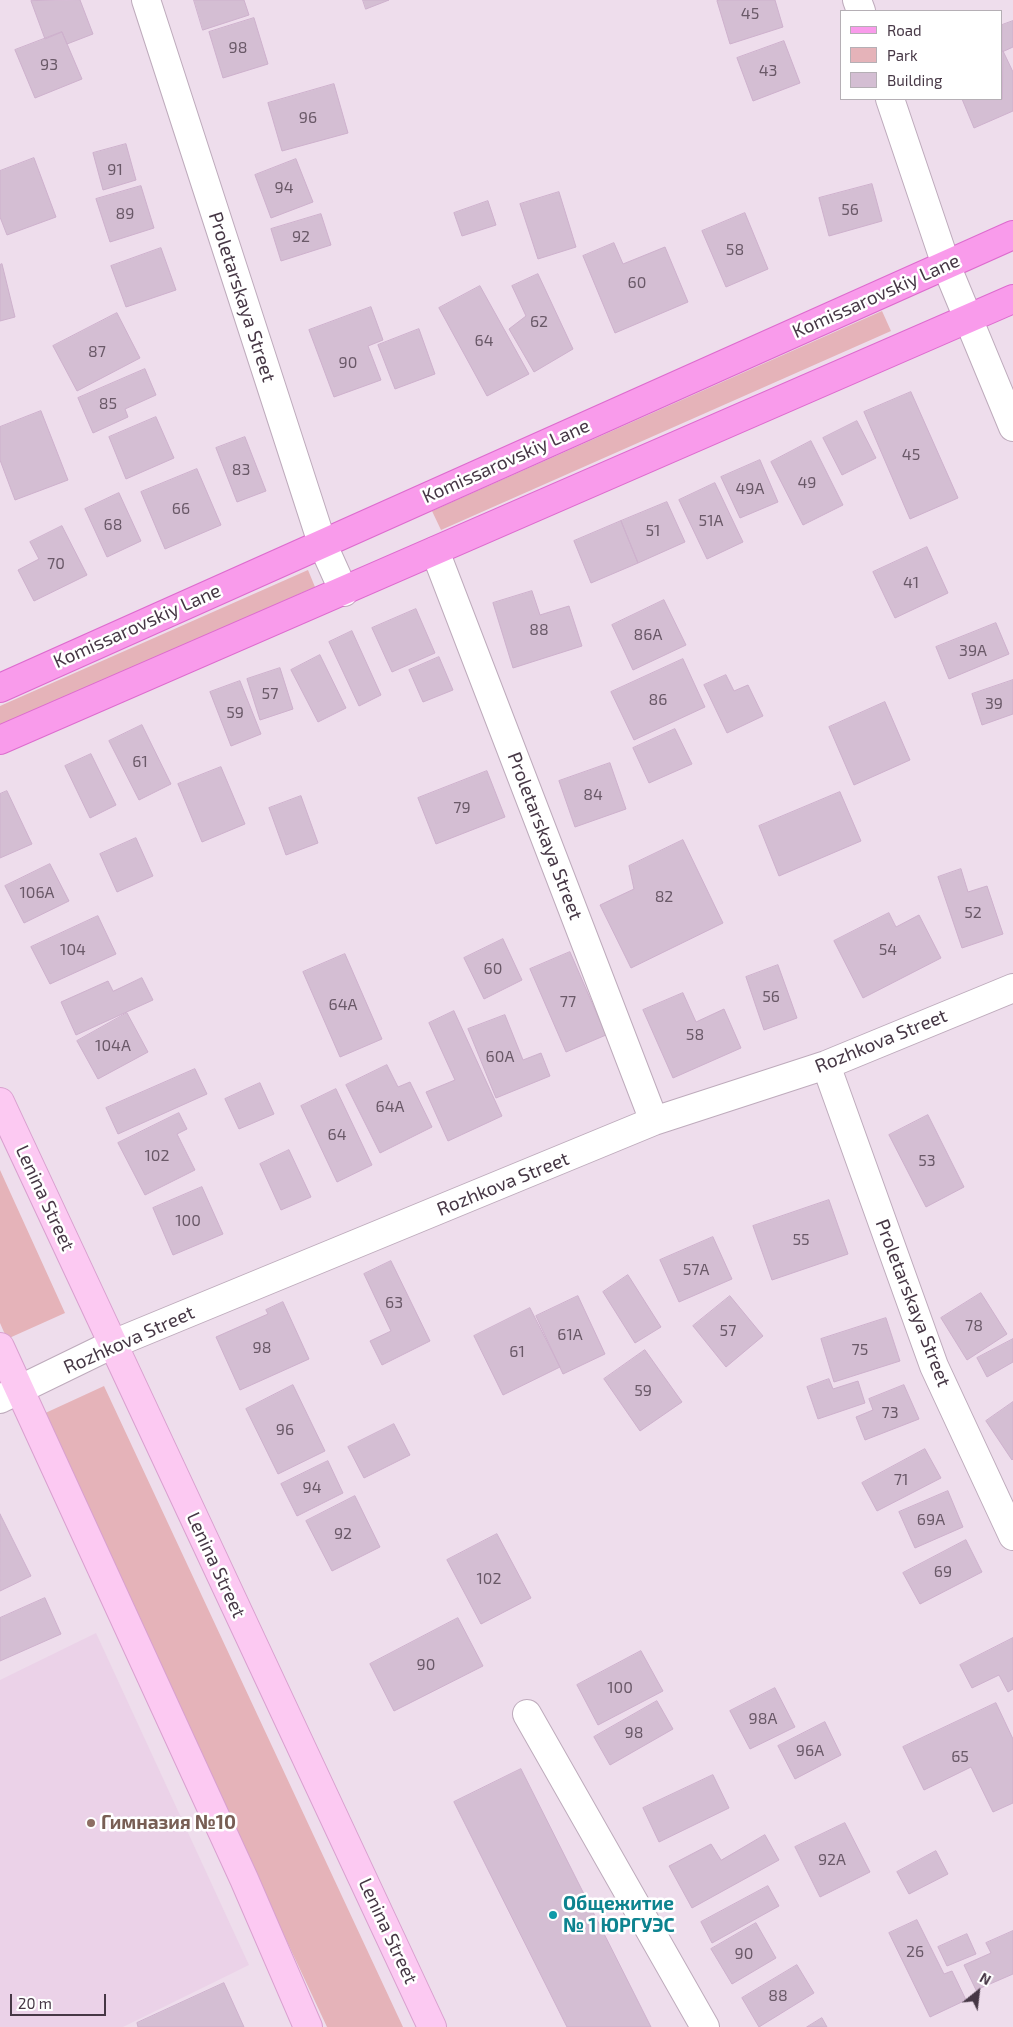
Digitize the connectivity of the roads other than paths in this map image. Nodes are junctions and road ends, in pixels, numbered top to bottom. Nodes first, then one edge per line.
1 (146, 0) edge
2 (890, 100) edge
3 (1013, 235) edge
4 (946, 265) junction
5 (1013, 299) edge
6 (970, 318) junction
7 (1013, 427) edge
8 (322, 543) junction
9 (435, 551) junction
10 (344, 592) junction
11 (0, 688) edge
12 (0, 740) edge
13 (1013, 988) edge
14 (826, 1065) junction
15 (0, 1102) edge
16 (654, 1121) junction
17 (113, 1344) junction
18 (0, 1347) edge
19 (10, 1394) edge
20 (1013, 1536) edge
21 (527, 1714) dead end
22 (308, 2027) edge
23 (432, 2027) edge
24 (705, 2027) edge

1 - 8 street, Proletarskaya Street
2 - 4 street
3 - 4 main road, Komissarovskiy Lane
4 - 6 street
4 - 8 main road, Komissarovskiy Lane
5 - 6 main road
6 - 7 street
6 - 9 main road
8 - 10 street, Proletarskaya Street
8 - 11 main road, Komissarovskiy Lane
9 - 10 main road
9 - 16 street, Proletarskaya Street
10 - 12 main road
13 - 14 street, Rozhkova Street
14 - 16 street, Rozhkova Street
14 - 20 street, Proletarskaya Street
15 - 17 main road, Lenina Street
16 - 17 street, Rozhkova Street
17 - 19 street, Rozhkova Street
17 - 23 main road, Lenina Street
18 - 19 main road
19 - 22 main road
21 - 24 street

